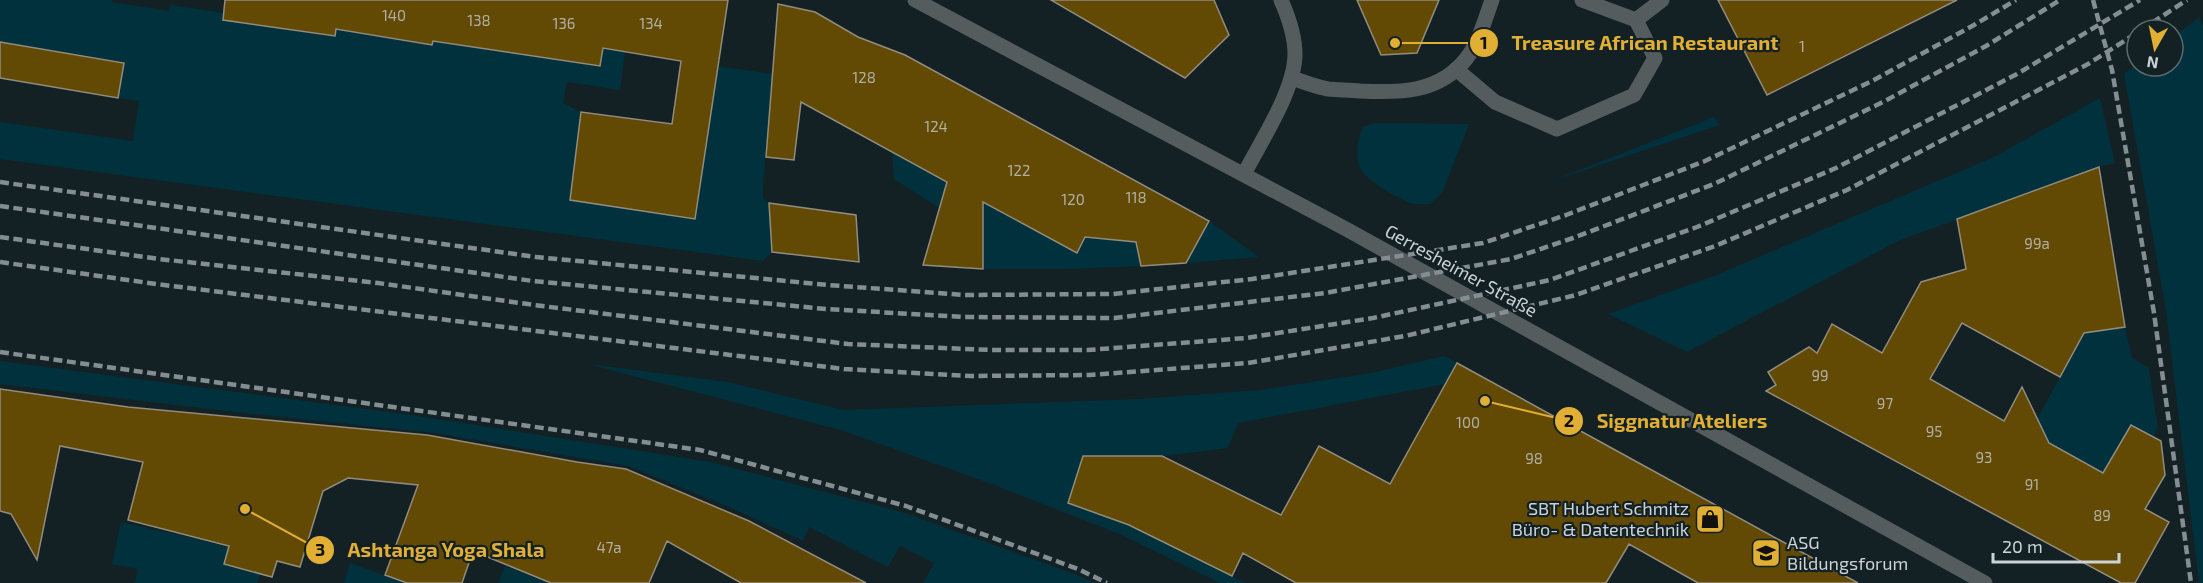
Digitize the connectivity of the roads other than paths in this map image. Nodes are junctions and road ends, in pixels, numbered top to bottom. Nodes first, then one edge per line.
1 (915, 0) edge
2 (1281, 0) edge
3 (1492, 0) edge
4 (1582, 0) edge
5 (1662, 0) edge
6 (1636, 20) junction
7 (1456, 69) junction
8 (1292, 78) junction
9 (1244, 174) junction
10 (1985, 583) edge

1 - 9 street, Gerresheimer Straße
2 - 8 street
3 - 7 street
4 - 6 street
5 - 6 street
6 - 7 street
7 - 8 street
8 - 9 street
9 - 10 street, Gerresheimer Straße

